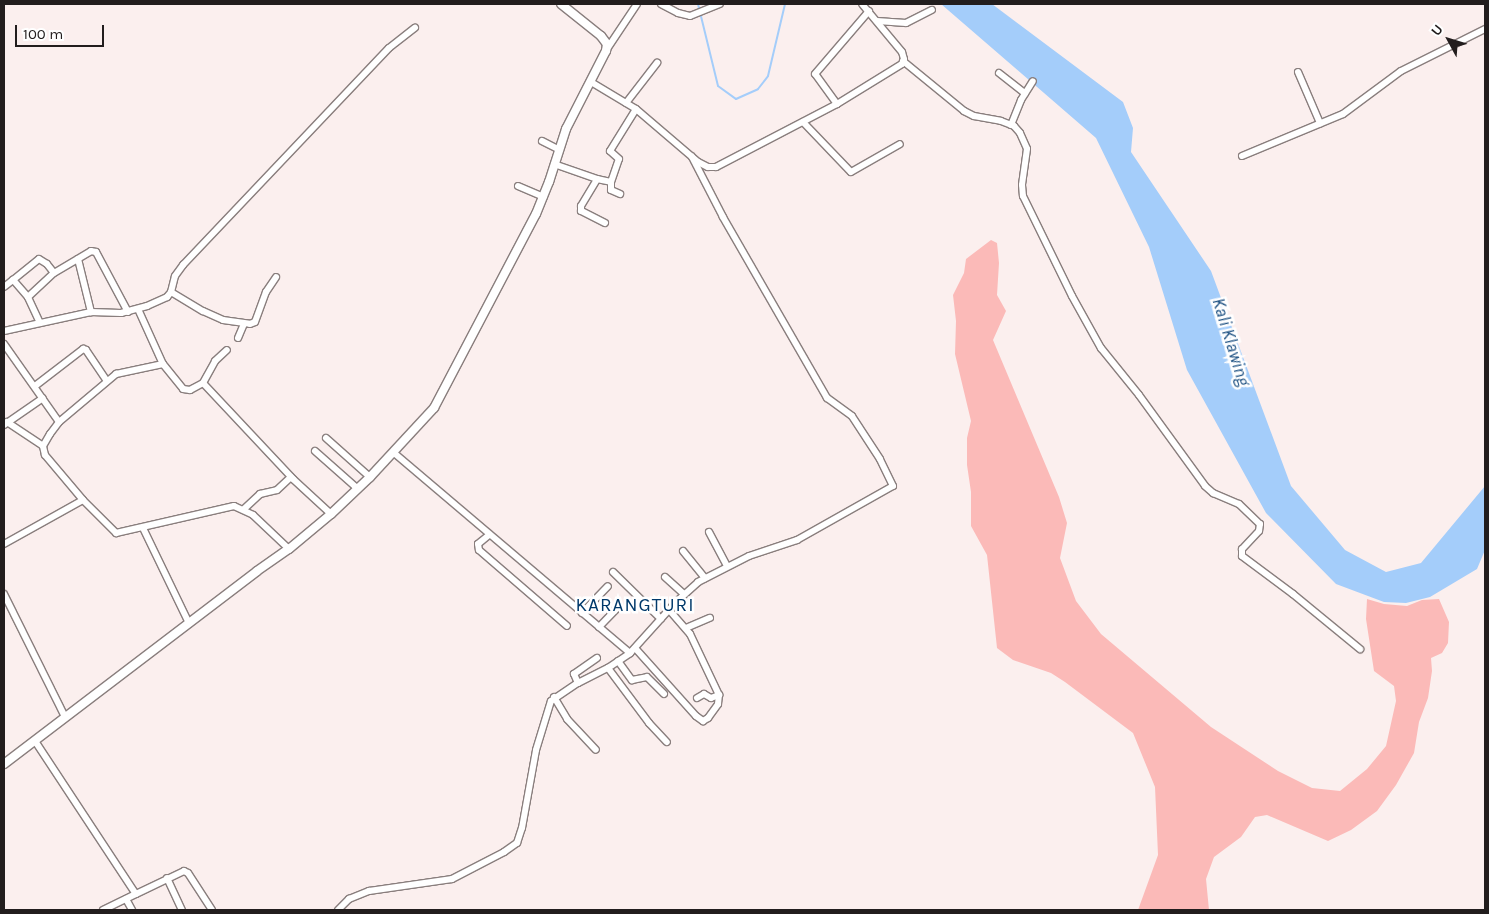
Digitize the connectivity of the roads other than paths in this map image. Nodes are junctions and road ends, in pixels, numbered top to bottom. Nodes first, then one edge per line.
1 (561, 4) edge
2 (636, 4) edge
3 (661, 4) edge
4 (720, 4) edge
5 (862, 4) edge
6 (932, 10) dead end
7 (869, 11) junction
8 (877, 21) junction
9 (416, 28) dead end
10 (1485, 29) edge
11 (606, 49) junction
12 (904, 60) junction
13 (657, 63) dead end
14 (1298, 72) dead end
15 (999, 73) dead end
16 (1033, 81) dead end
17 (591, 82) junction
18 (1025, 93) junction
19 (626, 104) junction
20 (837, 104) junction
21 (636, 109) junction
22 (803, 122) junction
23 (1320, 124) junction
24 (1011, 125) junction
25 (542, 141) dead end
26 (900, 144) dead end
27 (558, 149) junction
28 (1242, 156) dead end
29 (692, 157) junction
30 (554, 164) junction
31 (597, 178) junction
32 (611, 182) junction
33 (518, 186) dead end
34 (620, 194) dead end
35 (544, 196) junction
36 (605, 223) dead end
37 (78, 259) junction
38 (54, 273) junction
39 (276, 277) dead end
40 (12, 280) junction
41 (4, 287) edge
42 (171, 292) junction
43 (28, 297) junction
44 (138, 309) junction
45 (91, 312) junction
46 (128, 312) junction
47 (40, 323) junction
48 (244, 324) junction
49 (4, 330) edge
50 (238, 338) dead end
51 (4, 344) edge
52 (227, 350) dead end
53 (163, 364) junction
54 (106, 380) junction
55 (203, 383) junction
56 (35, 386) junction
57 (43, 398) junction
58 (59, 422) junction
59 (5, 423) edge
60 (326, 438) dead end
61 (43, 446) junction
62 (315, 451) dead end
63 (394, 453) junction
64 (291, 477) junction
65 (370, 477) junction
66 (358, 489) junction
67 (83, 500) junction
68 (244, 510) junction
69 (331, 514) junction
70 (143, 528) junction
71 (709, 532) dead end
72 (489, 534) junction
73 (4, 544) edge
74 (289, 549) junction
75 (683, 551) dead end
76 (727, 566) junction
77 (613, 572) dead end
78 (666, 577) dead end
79 (705, 578) junction
80 (608, 586) dead end
81 (4, 594) edge
82 (684, 594) junction
83 (618, 606) dead end
84 (669, 610) junction
85 (582, 613) junction
86 (710, 618) dead end
87 (661, 619) junction
88 (189, 623) junction
89 (567, 626) dead end
90 (599, 627) junction
91 (686, 628) junction
92 (1360, 649) dead end
93 (632, 650) junction
94 (597, 658) dead end
95 (618, 661) junction
96 (608, 668) junction
97 (578, 683) junction
98 (664, 694) dead end
99 (718, 694) junction
100 (554, 697) junction
101 (697, 698) dead end
102 (66, 717) junction
103 (35, 741) junction
104 (667, 742) dead end
105 (596, 750) dead end
106 (4, 764) edge
107 (167, 878) junction
108 (136, 894) junction
109 (126, 899) junction
110 (103, 910) edge
111 (132, 910) edge
112 (182, 910) edge
113 (212, 910) edge
114 (338, 910) edge

1 - 11 street
2 - 11 street
3 - 4 street
5 - 7 street
6 - 8 street
7 - 8 street
7 - 20 street
8 - 12 street
9 - 42 street
10 - 23 street
11 - 17 street
12 - 20 street
12 - 24 street
13 - 19 street
14 - 23 street
15 - 18 street
16 - 18 street
17 - 19 street
17 - 27 street
18 - 24 street
19 - 21 street
20 - 22 street
21 - 29 street
21 - 32 street
22 - 26 street
22 - 29 street
23 - 28 street
24 - 92 street
25 - 27 street
27 - 30 street
29 - 76 street
30 - 31 street
30 - 35 street
31 - 32 street
31 - 36 street
32 - 34 street
33 - 35 street
35 - 63 street
37 - 38 street
37 - 45 street
37 - 46 street
38 - 40 street
38 - 43 street
39 - 48 street
40 - 41 street
40 - 43 street
42 - 44 street
42 - 48 street
43 - 47 street
44 - 46 street
44 - 53 street
45 - 46 street
45 - 47 street
47 - 49 street
48 - 50 street
51 - 56 street
52 - 55 street
53 - 54 street
53 - 55 street
54 - 56 street
54 - 58 street
55 - 64 street
56 - 57 street
57 - 58 street
57 - 59 street
58 - 61 street
59 - 61 street
60 - 65 street
61 - 67 street
62 - 66 street
63 - 65 street
63 - 72 street
64 - 68 street
64 - 69 street
65 - 66 street
66 - 69 street
67 - 70 street
67 - 73 street
68 - 70 street
68 - 74 street
69 - 74 street
70 - 88 street
71 - 76 street
72 - 85 street
72 - 89 street
74 - 88 street
75 - 79 street
76 - 79 street
77 - 87 street
78 - 82 street
79 - 82 street
80 - 85 street
81 - 102 street
82 - 84 street
83 - 90 street
84 - 87 street
84 - 91 street
85 - 90 street
86 - 91 street
87 - 93 street
88 - 102 street
90 - 93 street
91 - 99 street
93 - 95 street
93 - 99 street
94 - 97 street
95 - 96 street
95 - 98 street
96 - 97 street
96 - 104 street
97 - 100 street
99 - 101 street
100 - 105 street
100 - 114 street
102 - 103 street
103 - 106 street
103 - 108 street
107 - 108 street
107 - 112 street
107 - 113 street
108 - 109 street
109 - 110 street
109 - 111 street

